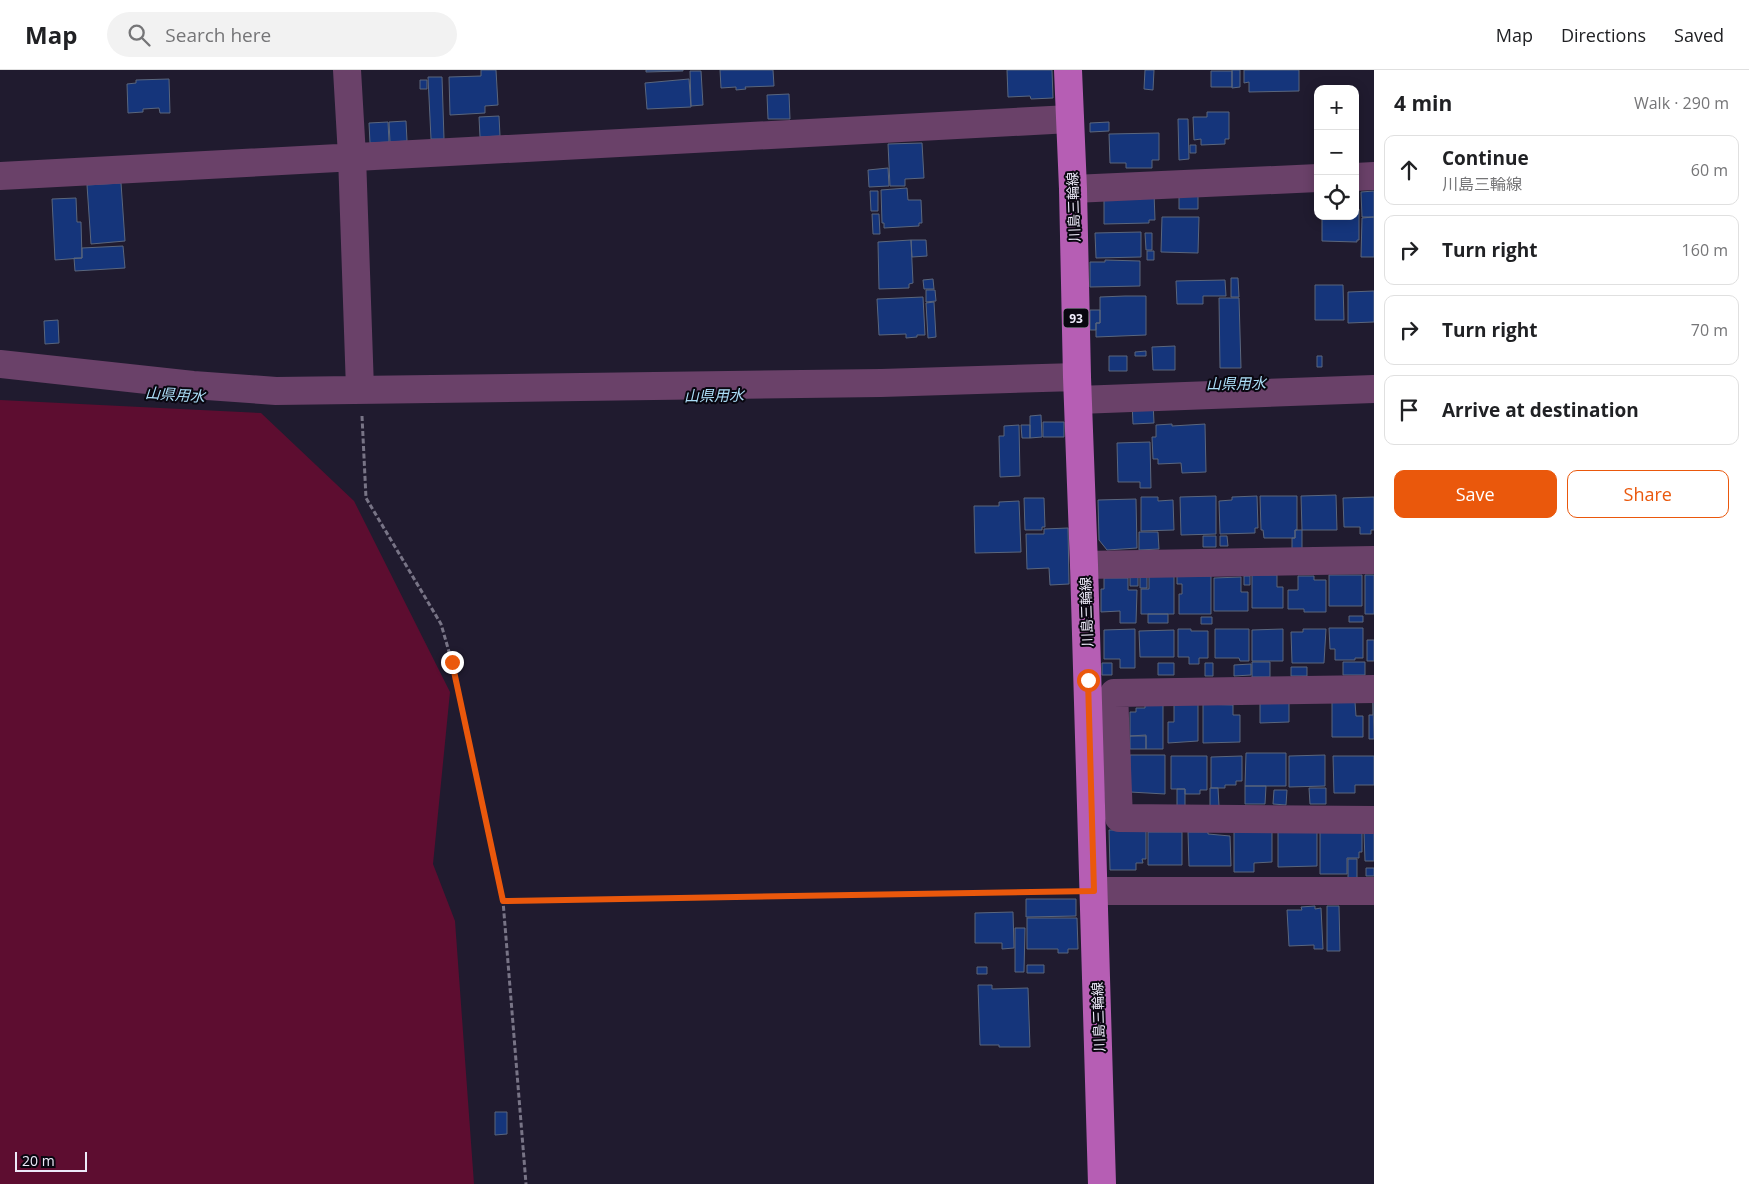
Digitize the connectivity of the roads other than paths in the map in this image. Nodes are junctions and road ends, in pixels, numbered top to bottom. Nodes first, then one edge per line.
1 (347, 70) edge
2 (1068, 70) edge
3 (1070, 119) junction
4 (352, 156) junction
5 (0, 176) edge
6 (1374, 176) edge
7 (1359, 177) edge
8 (1314, 178) edge
9 (1074, 189) junction
10 (0, 364) edge
11 (1077, 388) junction
12 (360, 389) junction
13 (1374, 389) edge
14 (1374, 560) edge
15 (1084, 565) junction
16 (1374, 689) edge
17 (1374, 820) edge
18 (1094, 891) junction
19 (1374, 891) edge
20 (1102, 1184) edge

1 - 4 street
2 - 3 main road, 川島三輪線 / 93
3 - 4 street
3 - 9 main road, 川島三輪線 / 93
4 - 5 street
4 - 12 street
6 - 7 street
8 - 9 street
9 - 11 main road, 川島三輪線 / 93
10 - 12 street
11 - 12 street
11 - 13 street
11 - 15 main road, 川島三輪線 / 93
14 - 15 street
15 - 18 main road, 川島三輪線 / 93
16 - 17 street
18 - 19 street
18 - 20 main road, 川島三輪線 / 93

